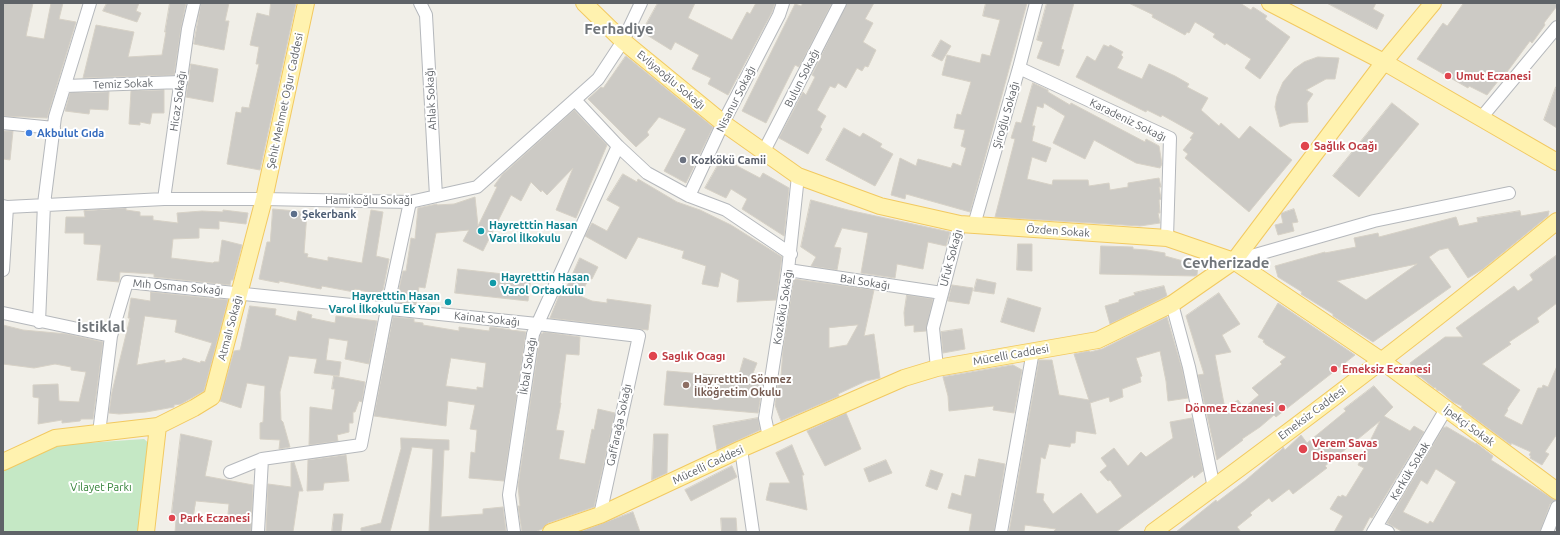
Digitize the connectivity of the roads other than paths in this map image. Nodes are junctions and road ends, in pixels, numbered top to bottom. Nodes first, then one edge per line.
1 (90, 3) edge
2 (194, 3) edge
3 (306, 3) edge
4 (420, 3) edge
5 (584, 3) edge
6 (641, 3) edge
7 (783, 3) edge
8 (840, 3) edge
9 (1036, 3) edge
10 (1270, 3) edge
11 (1433, 3) edge
12 (1557, 27) edge
13 (623, 40) junction
14 (1384, 62) junction
15 (1020, 68) junction
16 (181, 82) junction
17 (65, 86) junction
18 (575, 100) junction
19 (1482, 118) junction
20 (723, 123) junction
21 (3, 124) edge
22 (54, 128) junction
23 (618, 146) junction
24 (763, 152) junction
25 (1557, 162) edge
26 (798, 176) junction
27 (1509, 193) dead end
28 (436, 196) junction
29 (689, 196) junction
30 (164, 199) junction
31 (264, 199) junction
32 (410, 202) junction
33 (44, 204) junction
34 (5, 207) edge
35 (1557, 221) edge
36 (967, 225) junction
37 (1557, 236) edge
38 (1166, 238) junction
39 (791, 254) junction
40 (1234, 261) junction
41 (3, 270) edge
42 (788, 270) junction
43 (1488, 278) junction
44 (239, 293) junction
45 (942, 293) junction
46 (1172, 304) junction
47 (387, 309) junction
48 (3, 313) edge
49 (39, 322) junction
50 (537, 324) junction
51 (111, 336) junction
52 (639, 336) joint
53 (1032, 351) junction
54 (1382, 361) junction
55 (937, 368) junction
56 (1446, 409) junction
57 (158, 426) junction
58 (99, 433) junction
59 (769, 437) junction
60 (741, 449) junction
61 (262, 460) junction
62 (3, 462) edge
63 (230, 472) dead end
64 (1214, 488) junction
65 (1557, 492) edge
66 (1557, 507) edge
67 (600, 515) junction
68 (1374, 530) edge
69 (146, 532) edge
70 (258, 532) edge
71 (514, 532) edge
72 (551, 532) edge
73 (753, 532) edge
74 (1001, 532) edge
75 (1153, 532) edge
76 (1388, 532) edge
77 (1547, 532) edge

1 - 17 street
2 - 16 street, Hicaz Sokağı
3 - 31 main road, Şehit Mehmet Oğur Caddesi
4 - 28 street, Ahlak Sokağı
5 - 13 main road, Evliyaoğlu Sokağı
6 - 13 street, Hamikoğlu Sokağı
7 - 20 street, Nisanur Sokağı
8 - 24 street, Bulun Sokağı
9 - 15 street, Şiroğlu Sokağı
10 - 14 main road
11 - 14 main road, Mücelli Caddesi
12 - 19 street
13 - 18 street, Hamikoğlu Sokağı
13 - 20 main road, Evliyaoğlu Sokağı
14 - 19 main road
14 - 40 main road, Mücelli Caddesi
15 - 36 street, Şiroğlu Sokağı
15 - 38 street, Karadeniz Sokağı
16 - 17 street, Temiz Sokak
16 - 30 street, Hicaz Sokağı
17 - 22 street
18 - 23 street
18 - 28 street, Hamikoğlu Sokağı
19 - 25 main road
20 - 24 main road, Özden Sokak
20 - 29 street, Nisanur Sokağı
21 - 22 street
22 - 33 street
23 - 29 street
23 - 50 street, İkbal Sokağı
24 - 26 main road, Özden Sokak
26 - 36 main road, Özden Sokak
26 - 39 street, Kozkökü Sokağı
27 - 40 street
28 - 32 street, Hamikoğlu Sokağı
29 - 39 street
30 - 31 street, Hamikoğlu Sokağı
30 - 33 street, Hamikoğlu Sokağı
31 - 32 street, Hamikoğlu Sokağı
31 - 44 main road, Atmalı Sokağı
32 - 47 street
33 - 34 street, Hamikoğlu Sokağı
33 - 49 street
34 - 41 street
35 - 43 main road
36 - 38 main road, Özden Sokak
36 - 45 street, Ufuk Sokağı
37 - 43 main road
38 - 40 main road, Özden Sokak
39 - 42 street, Kozkökü Sokağı
40 - 46 main road, Mücelli Caddesi
40 - 54 main road, Özden Sokak
42 - 45 street, Bal Sokağı
42 - 59 street, Kozkökü Sokağı
43 - 54 main road, Emeksiz Caddesi
44 - 47 street, Kainat Sokağı
44 - 51 street, Mıh Osman Sokağı
44 - 57 main road, Atmalı Sokağı
45 - 55 street, Ufuk Sokağı
46 - 53 main road, Mücelli Caddesi
46 - 64 street
47 - 50 street, Kainat Sokağı
47 - 61 street
48 - 49 street
49 - 51 street
50 - 52 street, Kainat Sokağı
50 - 71 street, İkbal Sokağı
51 - 58 street, Mıh Osman Sokağı
52 - 67 street, Gaffarağa Sokağı
53 - 55 main road, Mücelli Caddesi
53 - 74 street
54 - 56 main road, İpekçi Sokak
54 - 64 main road, Emeksiz Caddesi
55 - 59 main road, Mücelli Caddesi
56 - 65 main road, İpekçi Sokak
56 - 68 street, Kerkük Sokak
57 - 58 main road, Atmalı Sokağı
57 - 69 main road
58 - 62 main road, Atmalı Sokağı
59 - 60 main road, Mücelli Caddesi
60 - 67 main road, Mücelli Caddesi
60 - 73 street
61 - 63 street
61 - 70 street
64 - 75 main road, Emeksiz Caddesi
66 - 77 street
67 - 72 main road, Mücelli Caddesi
68 - 76 street

